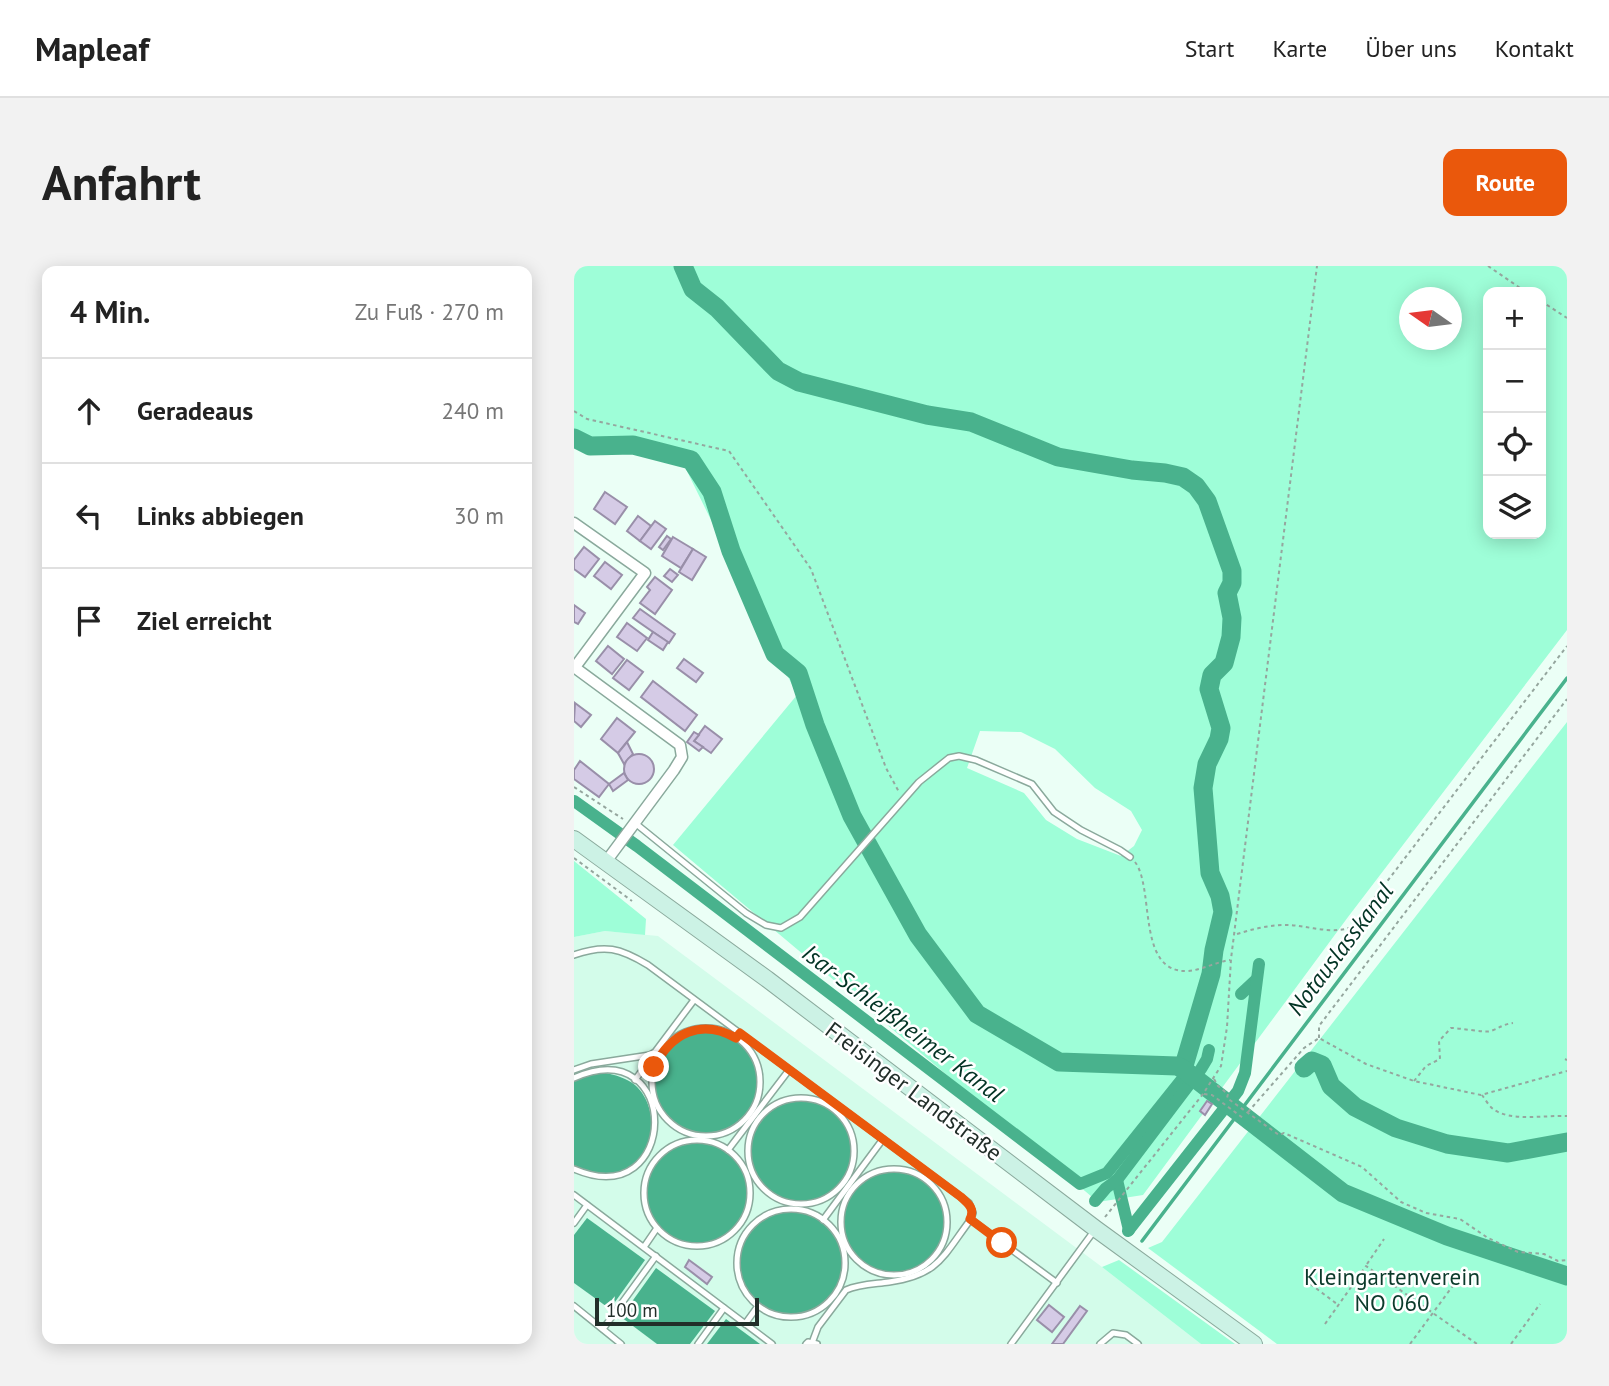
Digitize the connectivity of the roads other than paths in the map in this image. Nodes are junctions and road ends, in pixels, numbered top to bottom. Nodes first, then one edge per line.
1 (574, 523) edge
2 (574, 667) edge
3 (632, 826) junction
4 (574, 839) edge
5 (1129, 857) road end
6 (605, 863) junction
7 (574, 955) edge
8 (694, 1000) junction
9 (738, 1036) junction
10 (659, 1050) junction
11 (789, 1069) junction
12 (574, 1070) edge
13 (574, 1078) edge
14 (635, 1080) junction
15 (654, 1104) junction
16 (835, 1106) junction
17 (754, 1116) junction
18 (701, 1138) junction
19 (883, 1139) junction
20 (729, 1150) junction
21 (642, 1158) junction
22 (652, 1166) junction
23 (574, 1169) edge
24 (748, 1172) junction
25 (930, 1177) junction
26 (848, 1185) junction
27 (574, 1195) edge
28 (587, 1205) junction
29 (795, 1207) junction
30 (970, 1219) junction
31 (823, 1220) junction
32 (574, 1223) edge
33 (1100, 1224) junction
34 (740, 1225) junction
35 (657, 1228) junction
36 (748, 1231) junction
37 (843, 1243) junction
38 (644, 1247) junction
39 (656, 1256) junction
40 (910, 1276) junction
41 (1057, 1283) junction
42 (835, 1298) junction
43 (574, 1306) edge
44 (758, 1306) junction
45 (724, 1308) junction
46 (745, 1324) junction
47 (603, 1329) junction
48 (621, 1344) edge
49 (698, 1344) edge
50 (772, 1344) edge
51 (812, 1344) edge
52 (1011, 1344) edge
53 (1100, 1344) edge
54 (1138, 1344) edge
55 (1254, 1344) edge

1 - 2 street
2 - 3 street
3 - 5 lane
3 - 6 street
4 - 6 main road, Freisinger Landstraße
6 - 33 main road, Freisinger Landstraße
7 - 8 lane
8 - 9 lane
8 - 10 lane
9 - 10 lane
9 - 11 lane
9 - 17 lane
10 - 12 lane
10 - 14 lane
10 - 15 lane
11 - 16 lane
11 - 17 lane
13 - 14 lane
14 - 15 lane
15 - 18 lane
15 - 21 lane
16 - 17 lane
16 - 19 lane
16 - 26 lane
17 - 18 lane
17 - 20 lane
17 - 24 lane
18 - 20 lane
18 - 22 lane
19 - 25 lane
19 - 26 lane
20 - 24 lane
21 - 22 lane
21 - 23 lane
22 - 35 lane
24 - 29 lane
24 - 34 lane
25 - 26 lane
25 - 30 lane
25 - 40 lane
26 - 29 lane
26 - 31 lane
26 - 37 lane
27 - 28 lane
28 - 32 lane
28 - 38 lane
29 - 31 lane
29 - 36 lane
30 - 40 lane
30 - 41 lane
31 - 37 lane
33 - 41 lane
33 - 55 main road, Freisinger Landstraße
34 - 35 lane
34 - 36 lane
35 - 38 lane
36 - 44 lane
37 - 40 lane
37 - 42 lane
38 - 39 lane
39 - 45 lane
39 - 47 lane
40 - 42 lane
41 - 52 lane
42 - 44 lane
42 - 51 lane
43 - 47 lane
44 - 46 lane
45 - 46 lane
45 - 49 lane
46 - 50 lane
47 - 48 lane
53 - 54 lane

